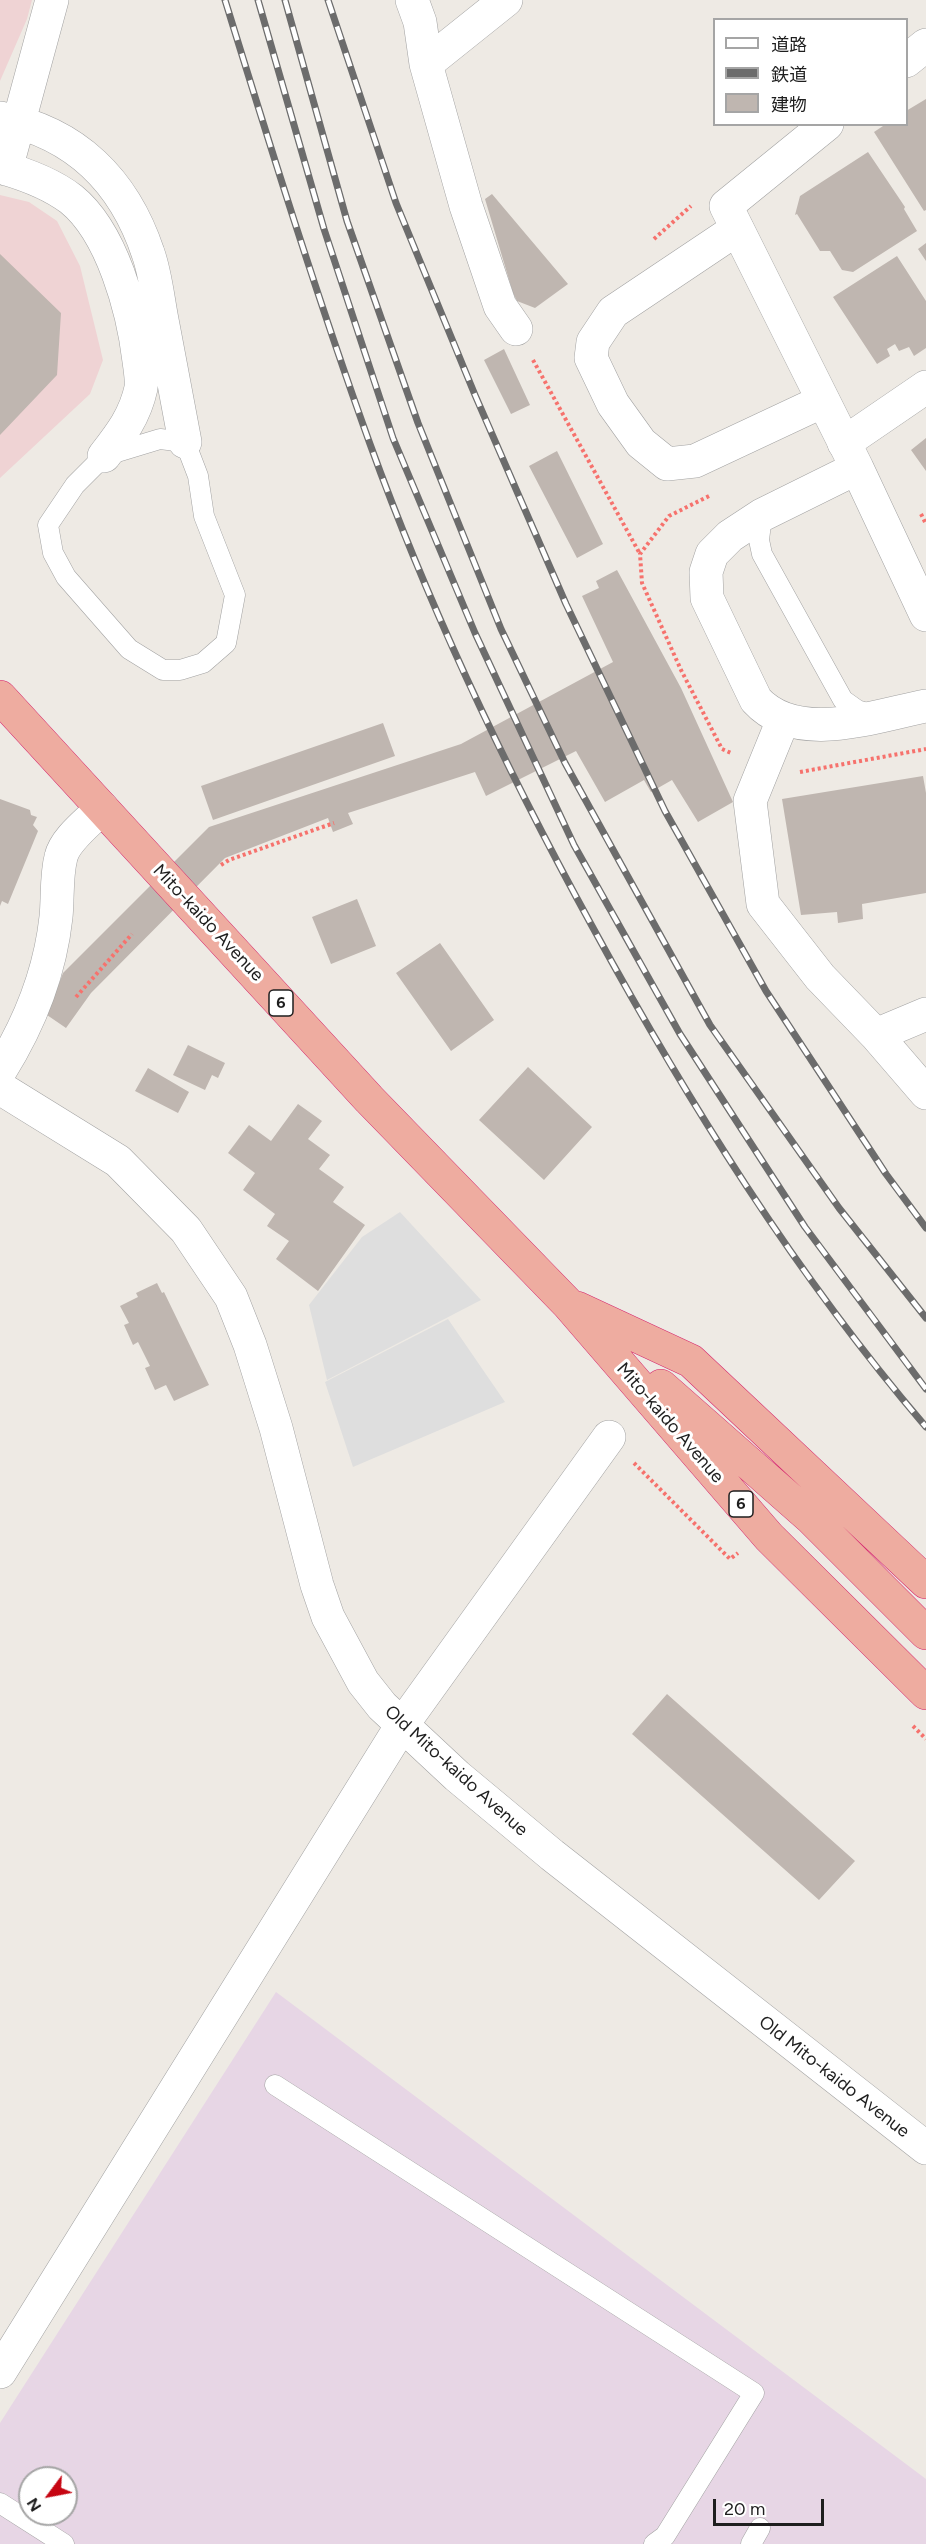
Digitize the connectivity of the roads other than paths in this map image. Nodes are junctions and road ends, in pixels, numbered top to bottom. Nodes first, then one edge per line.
1 (52, 0) edge
2 (412, 0) edge
3 (506, 0) edge
4 (926, 45) edge
5 (908, 59) edge
6 (426, 64) junction
7 (10, 120) edge
8 (825, 126) edge
9 (3, 168) edge
10 (737, 229) junction
11 (516, 329) road end
12 (926, 387) edge
13 (824, 402) junction
14 (185, 442) junction
15 (851, 455) junction
16 (105, 456) junction
17 (762, 515) junction
18 (926, 615) edge
19 (0, 697) edge
20 (926, 706) edge
21 (877, 715) junction
22 (783, 720) junction
23 (102, 808) junction
24 (926, 1014) edge
25 (876, 1035) junction
26 (0, 1071) edge
27 (0, 1088) edge
28 (926, 1092) edge
29 (568, 1304) junction
30 (609, 1437) dead end
31 (926, 1582) edge
32 (926, 1633) edge
33 (926, 1693) edge
34 (402, 1725) junction
35 (275, 2085) dead end
36 (926, 2148) edge
37 (0, 2372) edge
38 (0, 2503) edge
39 (64, 2544) edge
40 (654, 2544) edge

1 - 7 street
2 - 6 street
3 - 6 street
4 - 5 street
6 - 11 street
7 - 9 street
7 - 14 street
8 - 10 street
9 - 16 street
10 - 13 street
10 - 13 street
12 - 15 street
13 - 15 street
14 - 16 lane
14 - 16 lane
15 - 17 street
15 - 18 street
17 - 21 lane
17 - 22 street
19 - 23 highway, Mito-kaido Avenue / 6
20 - 21 street
21 - 22 street
22 - 25 street
23 - 26 street
23 - 29 highway, Mito-kaido Avenue / 6
24 - 25 street
25 - 28 street
27 - 34 street, Old Mito-kaido Avenue
29 - 31 highway
29 - 32 highway, Mito-kaido Avenue / 6
29 - 33 highway, Mito-kaido Avenue / 6
30 - 34 street
34 - 36 street, Old Mito-kaido Avenue
34 - 37 street
35 - 40 lane
38 - 39 lane

